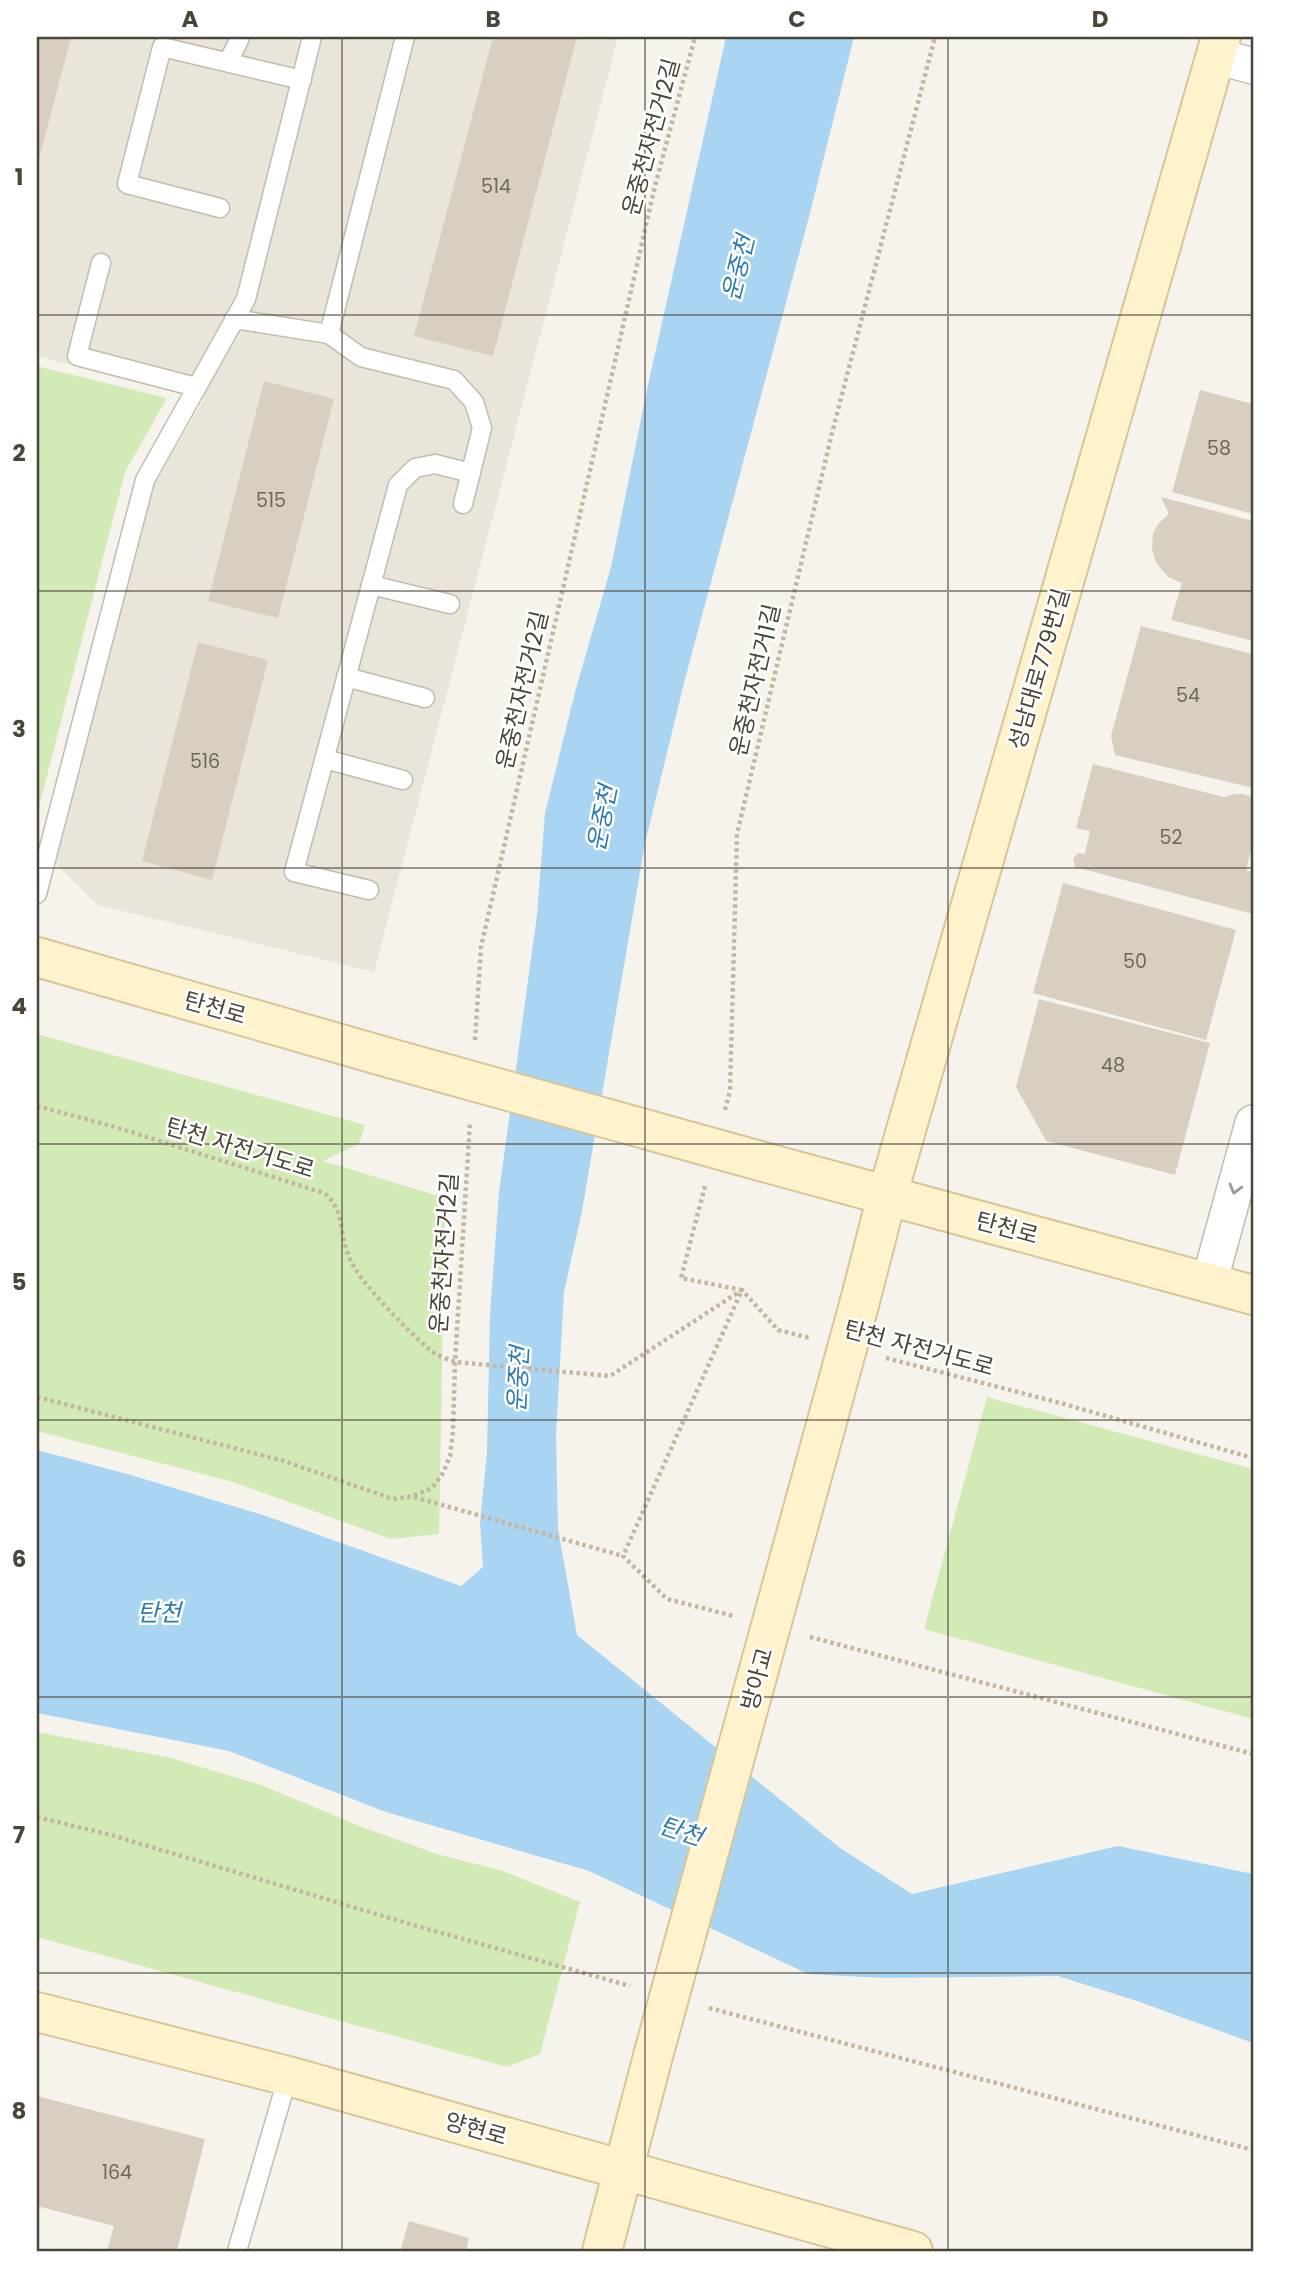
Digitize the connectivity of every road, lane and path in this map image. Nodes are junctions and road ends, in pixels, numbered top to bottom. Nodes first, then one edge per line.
1 (312, 37) edge
2 (405, 37) edge
3 (695, 37) edge
4 (935, 37) edge
5 (239, 40) dead end
6 (1218, 46) edge
7 (228, 62) junction
8 (1253, 66) edge
9 (302, 80) junction
10 (220, 208) dead end
11 (102, 263) dead end
12 (234, 319) junction
13 (329, 334) junction
14 (196, 387) junction
15 (471, 473) junction
16 (463, 504) dead end
17 (371, 584) junction
18 (450, 604) dead end
19 (346, 677) junction
20 (425, 698) dead end
21 (325, 759) junction
22 (403, 780) dead end
23 (369, 890) dead end
24 (37, 894) edge
25 (37, 957) edge
26 (475, 1044) dead end
27 (37, 1106) edge
28 (470, 1113) dead end
29 (723, 1118) dead end
30 (1253, 1123) edge
31 (706, 1185) dead end
32 (887, 1196) junction
33 (1209, 1283) junction
34 (742, 1290) junction
35 (1253, 1295) edge
36 (860, 1301) joint
37 (817, 1340) dead end
38 (882, 1357) dead end
39 (455, 1362) junction
40 (37, 1397) edge
41 (1253, 1458) edge
42 (413, 1496) junction
43 (623, 1556) junction
44 (747, 1620) dead end
45 (800, 1634) dead end
46 (1253, 1754) edge
47 (37, 2011) edge
48 (288, 2076) junction
49 (625, 2171) junction
50 (237, 2251) edge
51 (602, 2251) edge
52 (913, 2251) edge

1 - 9 lane
2 - 13 lane
3 - 26 path, 운중천자전거2길
4 - 29 path, 운중천자전거1길
5 - 7 lane
6 - 8 street
6 - 32 street, 성남대로779번길
7 - 9 lane
7 - 10 lane
9 - 12 lane
11 - 14 lane
12 - 13 lane
12 - 14 lane
13 - 15 lane
14 - 24 lane
15 - 16 lane
15 - 17 lane
17 - 18 lane
17 - 19 lane
19 - 20 lane
19 - 21 lane
21 - 22 lane
21 - 23 lane
25 - 32 street, 탄천로, bridge
27 - 39 path, 탄천 자전거도로
28 - 39 path, 운중천자전거2길
30 -> 33 street
31 - 34 path
32 - 33 street, 탄천로
32 - 36 street, 성남대로779번길
33 - 35 street, 탄천로
34 - 37 path, 탄천 자전거도로
34 - 39 path, 탄천 자전거도로
34 - 43 path
36 - 49 street, 방아교, bridge
38 - 41 path, 탄천 자전거도로
39 - 42 path, 운중천자전거2길
40 - 42 path
42 - 43 path
43 - 44 path
45 - 46 path
47 - 48 street, 양현로
48 - 49 street, 양현로
48 - 50 lane
49 - 51 street
49 - 52 street, 양현로

